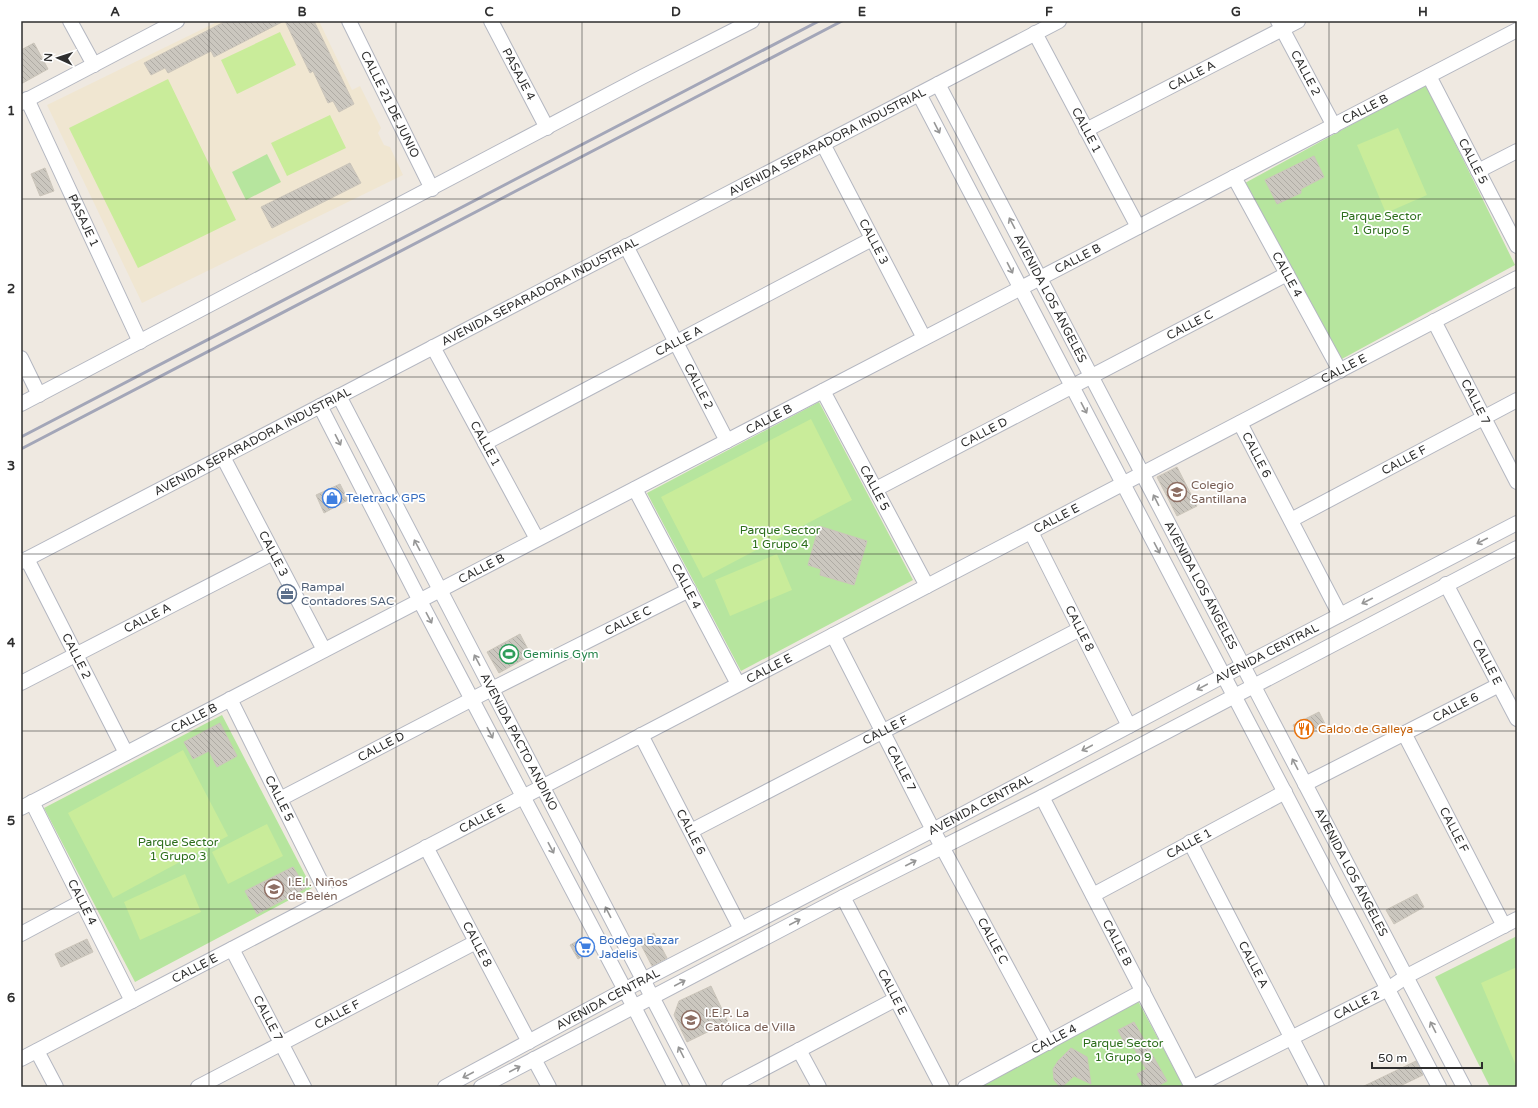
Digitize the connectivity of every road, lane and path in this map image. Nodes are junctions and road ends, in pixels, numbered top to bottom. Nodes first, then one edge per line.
1 (70, 21) edge
2 (176, 21) edge
3 (349, 21) edge
4 (491, 21) edge
5 (752, 21) edge
6 (1058, 21) edge
7 (1298, 21) edge
8 (1280, 25) edge
9 (1517, 30) edge
10 (1035, 34) junction
11 (94, 64) junction
12 (1429, 76) junction
13 (938, 84) junction
14 (920, 94) junction
15 (24, 101) edge
16 (1334, 126) junction
17 (547, 128) junction
18 (1086, 130) junction
19 (823, 144) junction
20 (1517, 151) edge
21 (1478, 171) junction
22 (1234, 177) junction
23 (432, 188) junction
24 (1138, 227) junction
25 (872, 239) junction
26 (626, 246) junction
27 (1517, 246) edge
28 (1287, 274) junction
29 (1040, 278) junction
30 (1517, 278) edge
31 (1020, 288) junction
32 (1434, 321) junction
33 (924, 338) junction
34 (140, 342) junction
35 (677, 342) junction
36 (433, 347) junction
37 (21, 358) edge
38 (1340, 371) junction
39 (1092, 376) junction
40 (1073, 387) junction
41 (823, 391) junction
42 (39, 395) junction
43 (339, 396) junction
44 (22, 400) edge
45 (1517, 400) edge
46 (320, 406) junction
47 (1484, 418) junction
48 (1240, 423) junction
49 (728, 441) junction
50 (485, 443) junction
51 (223, 457) junction
52 (1143, 474) junction
53 (1517, 482) edge
54 (1123, 483) junction
55 (635, 489) junction
56 (876, 489) junction
57 (1290, 520) junction
58 (1517, 523) edge
59 (1031, 532) junction
60 (537, 539) junction
61 (1517, 548) edge
62 (273, 553) junction
63 (24, 561) edge
64 (1446, 584) junction
65 (927, 586) junction
66 (440, 590) junction
67 (689, 590) junction
68 (420, 601) junction
69 (1340, 615) junction
70 (1080, 629) junction
71 (833, 635) junction
72 (324, 650) junction
73 (75, 655) junction
74 (1242, 666) junction
75 (1224, 676) junction
76 (21, 683) edge
77 (738, 684) junction
78 (1499, 685) junction
79 (1254, 686) junction
80 (482, 694) junction
81 (1235, 696) junction
82 (230, 699) junction
83 (1517, 719) edge
84 (1129, 726) junction
85 (883, 732) junction
86 (1404, 734) junction
87 (641, 735) junction
88 (126, 753) junction
89 (1305, 784) junction
90 (543, 786) junction
91 (1285, 792) junction
92 (523, 797) junction
93 (1042, 797) junction
94 (280, 799) junction
95 (26, 805) edge
96 (691, 831) junction
97 (938, 838) junction
98 (1190, 842) junction
99 (426, 847) junction
100 (1093, 895) junction
101 (843, 897) junction
102 (329, 898) junction
103 (81, 902) junction
104 (1517, 919) edge
105 (1504, 926) junction
106 (741, 929) junction
107 (21, 934) edge
108 (476, 942) junction
109 (232, 949) junction
110 (1407, 976) junction
111 (644, 980) junction
112 (1388, 989) junction
113 (625, 990) junction
114 (1143, 991) junction
115 (653, 997) junction
116 (896, 999) junction
117 (132, 1001) junction
118 (634, 1007) junction
119 (1292, 1037) junction
120 (529, 1042) junction
121 (1048, 1043) junction
122 (281, 1044) junction
123 (799, 1050) junction
124 (37, 1051) junction
125 (21, 1059) edge
126 (534, 1059) junction
127 (56, 1087) edge
128 (198, 1087) edge
129 (304, 1087) edge
130 (444, 1087) edge
131 (481, 1087) edge
132 (549, 1087) edge
133 (675, 1087) edge
134 (699, 1087) edge
135 (729, 1087) edge
136 (819, 1087) edge
137 (942, 1087) edge
138 (965, 1087) edge
139 (1193, 1087) edge
140 (1317, 1087) edge
141 (1439, 1087) edge
142 (1464, 1087) edge

1 - 11 street
2 - 11 street
3 - 23 street, CALLE 21 DE JUNIO
4 - 17 street, PASAJE 4
5 - 17 street
6 - 10 street, AVENIDA SEPARADORA INDUSTRIAL
7 - 8 street, CALLE A
8 - 16 street, CALLE 2
8 - 18 street, CALLE A
9 - 12 street, CALLE B
10 - 13 street, AVENIDA SEPARADORA INDUSTRIAL
10 - 18 street, CALLE 1
11 - 15 street
12 - 16 street, CALLE B
12 - 21 street, CALLE 5
13 - 14 street, AVENIDA SEPARADORA INDUSTRIAL
29 -> 13 street, AVENIDA LOS ÁNGELES
14 - 19 street, AVENIDA SEPARADORA INDUSTRIAL
14 -> 31 street, AVENIDA LOS ÁNGELES
15 - 34 street, PASAJE 1
16 - 22 street, CALLE B
17 - 23 street
18 - 24 street, CALLE 1
19 - 25 street, CALLE 3
19 - 26 street, AVENIDA SEPARADORA INDUSTRIAL
20 - 21 street
21 - 27 street, CALLE 5
22 - 24 street, CALLE B
22 - 28 street, CALLE 4
23 - 34 street
24 - 29 street, CALLE B
25 - 33 street, CALLE 3
25 - 35 street, CALLE A
26 - 35 street, CALLE 2
26 - 36 street, AVENIDA SEPARADORA INDUSTRIAL
28 - 38 street, CALLE 4
28 - 39 street, CALLE C
29 - 31 street, CALLE B
29 - 39 street, AVENIDA LOS ÁNGELES
30 - 32 street, CALLE E
31 - 33 street, CALLE B
31 - 40 street, AVENIDA LOS ÁNGELES
32 - 38 street, CALLE E
32 - 47 street, CALLE 7
33 - 41 street, CALLE B
34 - 42 street
35 - 49 street, CALLE 2
35 - 50 street, CALLE A
36 - 43 street, AVENIDA SEPARADORA INDUSTRIAL
36 - 50 street, CALLE 1
37 - 42 street
38 - 48 street, CALLE E
39 - 40 street, CALLE D
39 - 52 street, AVENIDA LOS ÁNGELES
40 -> 54 street, AVENIDA LOS ÁNGELES
40 - 56 street, CALLE D
41 - 49 street, CALLE B
41 - 56 street, CALLE 5
42 - 44 street
43 - 46 street, AVENIDA SEPARADORA INDUSTRIAL
66 -> 43 street, AVENIDA PACTO ANDINO
45 - 47 street, CALLE F
46 - 51 street, AVENIDA SEPARADORA INDUSTRIAL
46 -> 68 street, AVENIDA PACTO ANDINO
47 - 53 street, CALLE 7
47 - 57 street, CALLE F
48 - 52 street, CALLE E
48 - 57 street, CALLE 6
49 - 55 street, CALLE B
50 - 60 street, CALLE 1
51 - 62 street, CALLE 3
51 - 63 street, AVENIDA SEPARADORA INDUSTRIAL
52 - 54 street, CALLE E
74 -> 52 street, AVENIDA LOS ÁNGELES
54 - 59 street, CALLE E
54 -> 75 street, AVENIDA LOS ÁNGELES
55 - 60 street, CALLE B
55 - 67 street, CALLE 4
56 - 65 street, CALLE 5
57 - 69 street, CALLE 6
58 -> 69 street, AVENIDA CENTRAL
59 - 65 street, CALLE E
59 - 70 street, CALLE 8
60 - 66 street, CALLE B
61 - 64 street, AVENIDA CENTRAL
62 - 72 street, CALLE 3
62 - 73 street, CALLE A
63 - 73 street, CALLE 2
64 - 78 street, CALLE E
64 - 79 street, AVENIDA CENTRAL
65 - 71 street, CALLE E
66 - 68 street, CALLE B
80 -> 66 street, AVENIDA PACTO ANDINO
67 - 77 street, CALLE 4
67 - 80 street, CALLE C
68 - 72 street, CALLE B
68 -> 80 street, AVENIDA PACTO ANDINO
69 - 74 street, AVENIDA CENTRAL
70 - 84 street, CALLE 8
70 - 85 street, CALLE F
71 - 77 street, CALLE E
71 - 85 street, CALLE 7
72 - 82 street, CALLE B
73 - 76 street, CALLE A
73 - 88 street, CALLE 2
74 - 75 street, AVENIDA CENTRAL
74 - 79 street, AVENIDA LOS ÁNGELES
75 - 81 street, AVENIDA LOS ÁNGELES
75 -> 84 street, AVENIDA CENTRAL
77 - 87 street, CALLE E
78 - 83 street, CALLE E
78 - 86 street, CALLE 6
79 - 81 street, AVENIDA CENTRAL
89 -> 79 street, AVENIDA LOS ÁNGELES
80 - 90 street, AVENIDA PACTO ANDINO
80 -> 92 street, AVENIDA PACTO ANDINO
80 - 94 street, CALLE D
81 - 91 street, AVENIDA LOS ÁNGELES
81 - 93 street, AVENIDA CENTRAL
82 - 88 street, CALLE B
82 - 94 street, CALLE 5
84 -> 97 street, AVENIDA CENTRAL
85 - 96 street, CALLE F
85 - 97 street, CALLE 7
86 - 89 street, CALLE 6
86 - 105 street, CALLE F
87 - 90 street, CALLE E
87 - 96 street, CALLE 6
88 - 95 street, CALLE B
89 - 110 street, AVENIDA LOS ÁNGELES
90 - 92 street, CALLE E
111 -> 90 street, AVENIDA PACTO ANDINO
91 - 98 street, CALLE 1
91 - 112 street, AVENIDA LOS ÁNGELES
92 - 99 street, CALLE E
92 -> 113 street, AVENIDA PACTO ANDINO
93 - 97 street, AVENIDA CENTRAL
93 - 100 street, CALLE B
94 - 102 street, CALLE 5
95 - 103 street, CALLE 4
96 - 106 street, CALLE 6
101 -> 97 street, AVENIDA CENTRAL
97 - 106 street, AVENIDA CENTRAL
97 - 121 street, CALLE C
98 - 100 street, CALLE 1
98 - 119 street, CALLE A
99 - 102 street, CALLE E
99 - 108 street, CALLE 8
100 - 114 street, CALLE B
115 -> 101 street, AVENIDA CENTRAL
101 - 116 street, CALLE E
102 - 109 street, CALLE E
103 - 107 street
103 - 117 street, CALLE 4
104 - 105 street, CALLE 2
105 - 110 street, CALLE 2
106 - 111 street, AVENIDA CENTRAL
108 - 120 street, CALLE 8
108 - 122 street, CALLE F
109 - 117 street, CALLE E
109 - 122 street, CALLE 7
110 - 112 street, CALLE 2
142 -> 110 street, AVENIDA LOS ÁNGELES
111 - 113 street, AVENIDA CENTRAL
111 - 115 street, AVENIDA PACTO ANDINO
112 - 119 street, CALLE 2
112 - 141 street, AVENIDA LOS ÁNGELES
113 - 118 street, AVENIDA PACTO ANDINO
113 - 120 street, AVENIDA CENTRAL
114 - 121 street, CALLE 4
114 - 139 street, CALLE B
115 - 118 street, AVENIDA CENTRAL
134 -> 115 street, AVENIDA PACTO ANDINO
116 - 123 street
116 - 137 street, CALLE E
117 - 124 street, CALLE E
118 - 126 street, AVENIDA CENTRAL
118 - 133 street, AVENIDA PACTO ANDINO
119 - 139 street, CALLE 2
119 - 140 street, CALLE A
120 -> 130 street, AVENIDA CENTRAL
121 - 138 street, CALLE 4
122 - 128 street, CALLE F
122 - 129 street, CALLE 7
123 - 135 street
123 - 136 street
124 - 125 street, CALLE E
124 - 127 street
131 -> 126 street, AVENIDA CENTRAL
126 - 132 street

